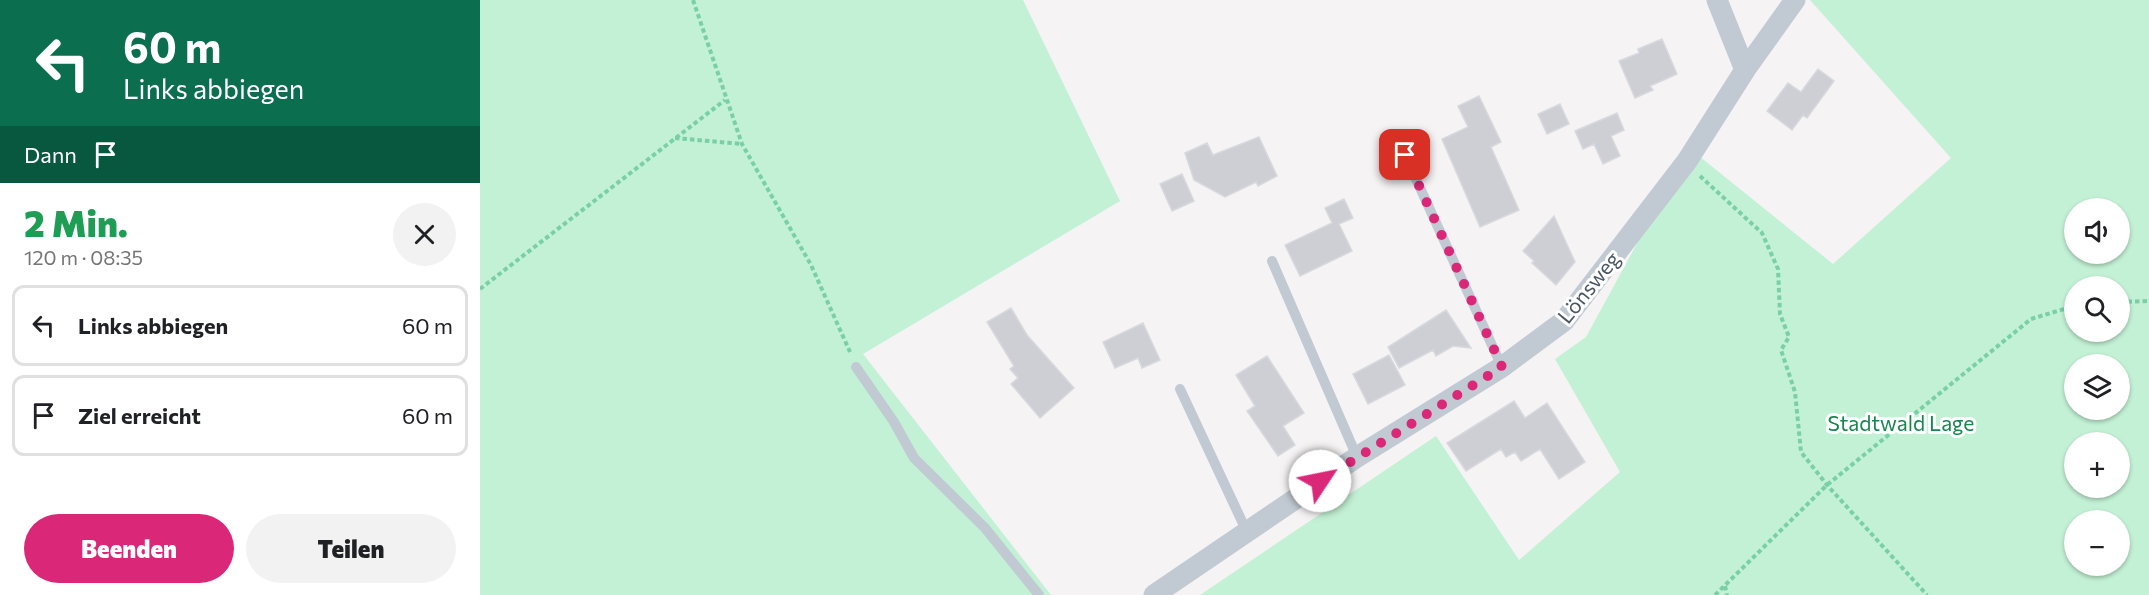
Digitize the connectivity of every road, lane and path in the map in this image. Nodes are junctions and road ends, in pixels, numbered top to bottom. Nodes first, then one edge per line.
1 (693, 0) edge
2 (1718, 0) edge
3 (1795, 0) edge
4 (1745, 70) junction
5 (725, 100) junction
6 (674, 138) junction
7 (742, 144) junction
8 (1405, 155) dead end
9 (1699, 174) dead end
10 (1272, 261) dead end
11 (480, 289) edge
12 (2149, 301) edge
13 (2130, 302) edge
14 (2064, 309) edge
15 (856, 367) joint
16 (1502, 367) junction
17 (1180, 390) dead end
18 (1357, 457) junction
19 (1827, 485) junction
20 (1246, 530) junction
21 (1725, 586) junction
22 (1039, 595) edge
23 (1154, 595) edge
24 (1715, 595) edge
25 (1727, 595) edge
26 (1926, 595) edge

1 - 5 path
2 - 4 street
3 - 4 street, Lönsweg
4 - 16 street, Lönsweg
5 - 6 path
5 - 7 path
6 - 7 path
6 - 11 path
7 - 15 path
8 - 16 lane
9 - 19 path
10 - 18 lane
12 - 13 path
14 - 19 path
15 - 22 lane
16 - 18 street, Lönsweg
17 - 20 lane
18 - 20 street, Lönsweg
19 - 21 path
19 - 26 path
20 - 23 street, Lönsweg
21 - 24 path
21 - 25 path

